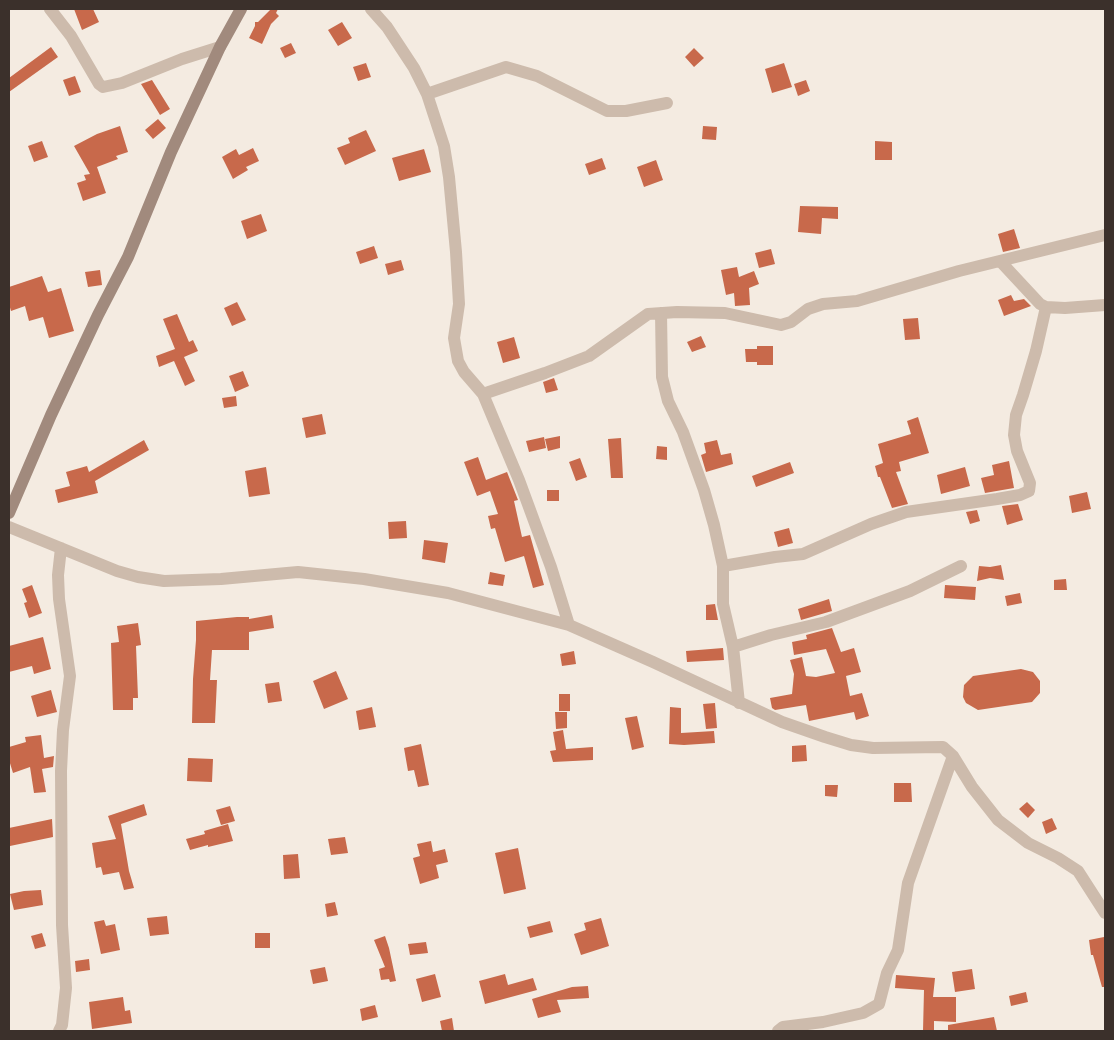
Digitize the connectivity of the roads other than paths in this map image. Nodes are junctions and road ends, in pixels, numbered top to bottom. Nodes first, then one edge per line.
1 (50, 9) edge
2 (241, 9) edge
3 (371, 9) edge
4 (220, 47) junction
5 (427, 94) junction
6 (667, 103) dead end
7 (1105, 235) edge
8 (1000, 261) junction
9 (1105, 305) edge
10 (1046, 307) junction
11 (661, 313) junction
12 (483, 394) junction
13 (9, 513) edge
14 (9, 527) edge
15 (61, 548) junction
16 (723, 566) junction
17 (961, 566) dead end
18 (569, 625) junction
19 (732, 647) junction
20 (739, 702) junction
21 (953, 756) junction
22 (1105, 913) edge
23 (59, 1031) edge
24 (778, 1031) edge

1 - 4 street
2 - 4 street
3 - 5 street
4 - 13 street
5 - 6 street
5 - 12 street
7 - 8 street
8 - 10 street
8 - 11 street
9 - 10 street
10 - 16 street
11 - 12 street
11 - 16 street
12 - 18 street
14 - 15 street
15 - 18 street
15 - 23 street
16 - 19 street
17 - 19 street
18 - 20 street
19 - 20 street
20 - 21 street
21 - 22 street
21 - 24 street

